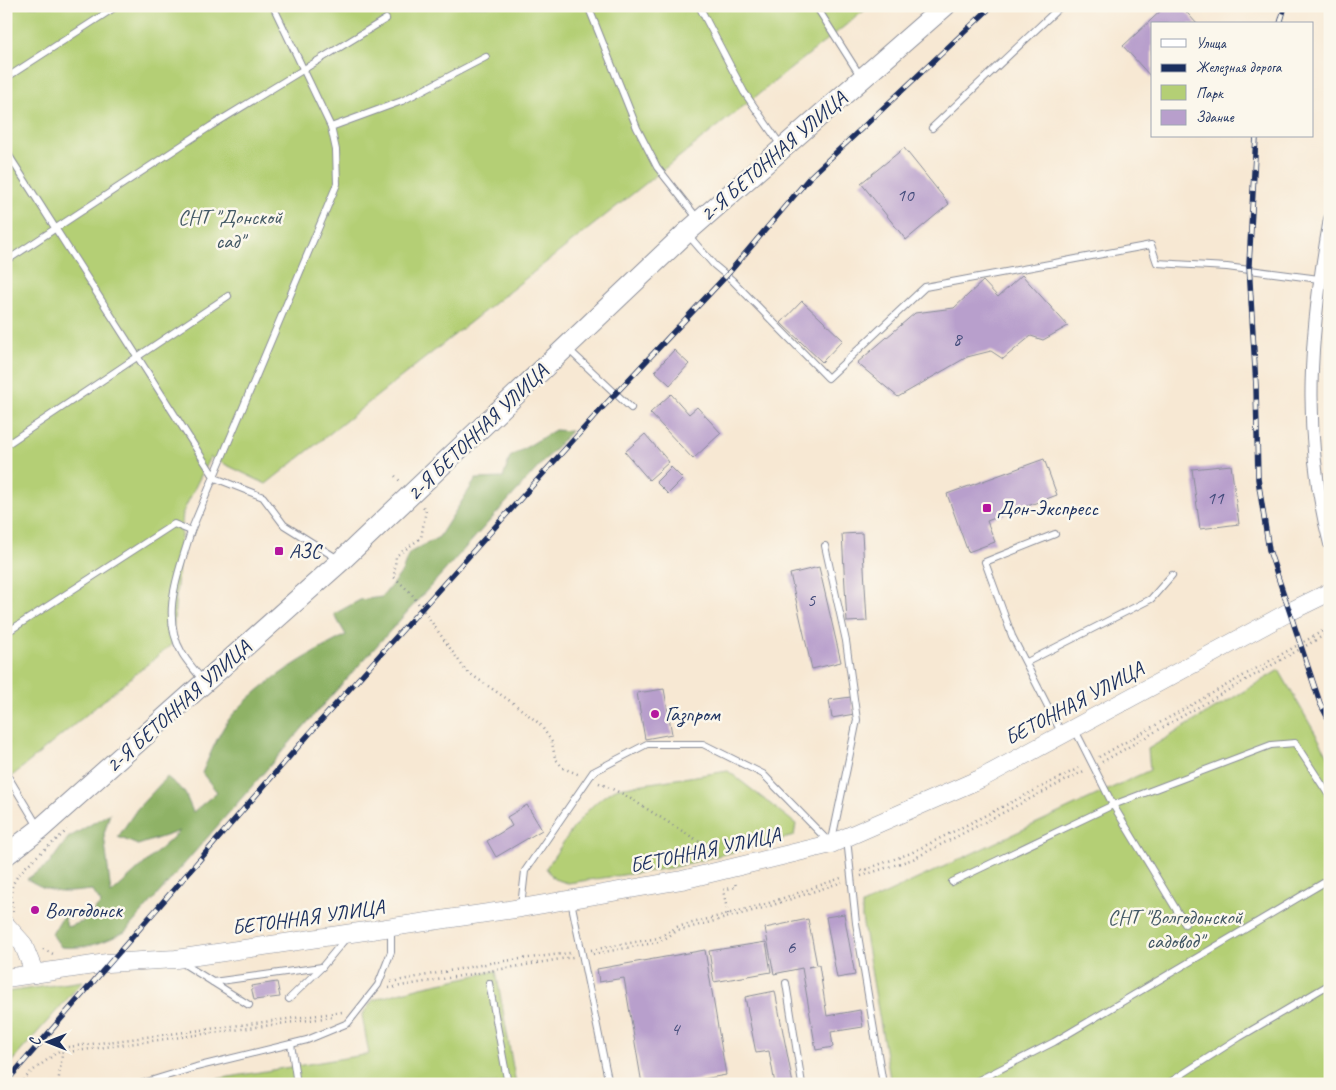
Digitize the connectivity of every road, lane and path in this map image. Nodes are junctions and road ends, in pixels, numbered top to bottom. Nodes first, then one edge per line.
1 (117, 6) edge
2 (273, 6) edge
3 (588, 6) edge
4 (699, 6) edge
5 (816, 6) edge
6 (1061, 6) edge
7 (937, 11) edge
8 (386, 19) dead end
9 (486, 57) dead end
10 (302, 69) junction
11 (6, 78) edge
12 (862, 79) junction
13 (331, 126) junction
14 (932, 128) dead end
15 (783, 147) junction
16 (6, 151) edge
17 (1330, 219) edge
18 (693, 227) junction
19 (55, 229) junction
20 (6, 261) edge
21 (1319, 279) junction
22 (228, 296) dead end
23 (566, 347) junction
24 (138, 357) junction
25 (632, 408) dead end
26 (6, 445) edge
27 (215, 478) junction
28 (426, 510) dead end
29 (191, 531) junction
30 (1055, 534) dead end
31 (1330, 544) edge
32 (825, 546) dead end
33 (342, 561) junction
34 (1172, 575) dead end
35 (1330, 592) edge
36 (1330, 632) edge
37 (6, 633) edge
38 (1027, 662) junction
39 (204, 683) junction
40 (1068, 732) junction
41 (1094, 767) junction
42 (6, 773) edge
43 (588, 779) dead end
44 (597, 783) dead end
45 (1330, 797) edge
46 (1113, 805) junction
47 (40, 829) junction
48 (68, 829) dead end
49 (839, 841) junction
50 (6, 855) edge
51 (732, 869) junction
52 (852, 879) junction
53 (1330, 879) edge
54 (952, 882) dead end
55 (570, 900) junction
56 (521, 908) junction
57 (728, 914) dead end
58 (10, 919) edge
59 (1185, 924) dead end
60 (391, 928) junction
61 (350, 933) junction
62 (41, 947) dead end
63 (62, 956) dead end
64 (582, 956) junction
65 (176, 959) junction
66 (322, 966) junction
67 (35, 974) junction
68 (6, 978) edge
69 (214, 982) junction
70 (489, 983) dead end
71 (786, 983) dead end
72 (1330, 984) edge
73 (368, 998) junction
74 (289, 999) dead end
75 (249, 1005) dead end
76 (344, 1012) dead end
77 (347, 1015) dead end
78 (292, 1044) junction
79 (68, 1047) junction
80 (63, 1048) junction
81 (20, 1084) edge
82 (58, 1084) edge
83 (140, 1084) edge
84 (297, 1084) edge
85 (508, 1084) edge
86 (609, 1084) edge
87 (802, 1084) edge
88 (883, 1084) edge
89 (971, 1084) edge
90 (1168, 1084) edge

1 - 11 lane
2 - 10 lane
3 - 18 lane
4 - 15 lane
5 - 12 lane
6 - 14 lane
7 - 12 main road, 2-Я БЕТОННАЯ УЛИЦА
8 - 10 lane
9 - 13 lane
10 - 13 lane
10 - 19 lane
12 - 15 main road, 2-Я БЕТОННАЯ УЛИЦА
13 - 27 lane
15 - 18 main road, 2-Я БЕТОННАЯ УЛИЦА
16 - 19 lane
17 - 21 street
18 - 21 lane
18 - 23 main road, 2-Я БЕТОННАЯ УЛИЦА
19 - 20 lane
19 - 24 lane
21 - 31 street
22 - 24 lane
23 - 25 lane
23 - 33 main road, 2-Я БЕТОННАЯ УЛИЦА
24 - 26 lane
24 - 27 lane
27 - 29 lane
27 - 33 lane
28 - 43 path
29 - 37 lane
29 - 39 lane
30 - 38 lane
32 - 49 lane
33 - 39 main road, 2-Я БЕТОННАЯ УЛИЦА
34 - 38 lane
35 - 40 main road, БЕТОННАЯ УЛИЦА
36 - 41 path
38 - 40 lane
39 - 47 main road, 2-Я БЕТОННАЯ УЛИЦА
40 - 41 lane
40 - 49 main road, БЕТОННАЯ УЛИЦА
41 - 46 lane
41 - 52 path
42 - 47 lane
44 - 51 path
45 - 46 lane
46 - 54 lane
46 - 59 lane
47 - 50 main road, 2-Я БЕТОННАЯ УЛИЦА
48 - 58 path
49 - 51 main road, БЕТОННАЯ УЛИЦА
49 - 52 lane
49 - 56 lane
51 - 55 main road, БЕТОННАЯ УЛИЦА
51 - 57 path
52 - 64 path
52 - 88 lane
53 - 89 lane
55 - 56 main road, БЕТОННАЯ УЛИЦА
55 - 64 lane
56 - 60 main road, БЕТОННАЯ УЛИЦА
58 - 67 main road
60 - 61 main road, БЕТОННАЯ УЛИЦА
60 - 73 lane
61 - 65 main road, БЕТОННАЯ УЛИЦА
61 - 66 lane
62 - 63 path
64 - 73 path
64 - 86 lane
65 - 67 main road, БЕТОННАЯ УЛИЦА
65 - 69 lane
66 - 69 lane
66 - 74 lane
67 - 68 main road, БЕТОННАЯ УЛИЦА
69 - 75 lane
70 - 85 lane
71 - 87 lane
72 - 90 lane
73 - 78 lane
76 - 79 path
77 - 79 path
78 - 83 lane
78 - 84 lane
79 - 80 path
80 - 81 path
80 - 82 path

